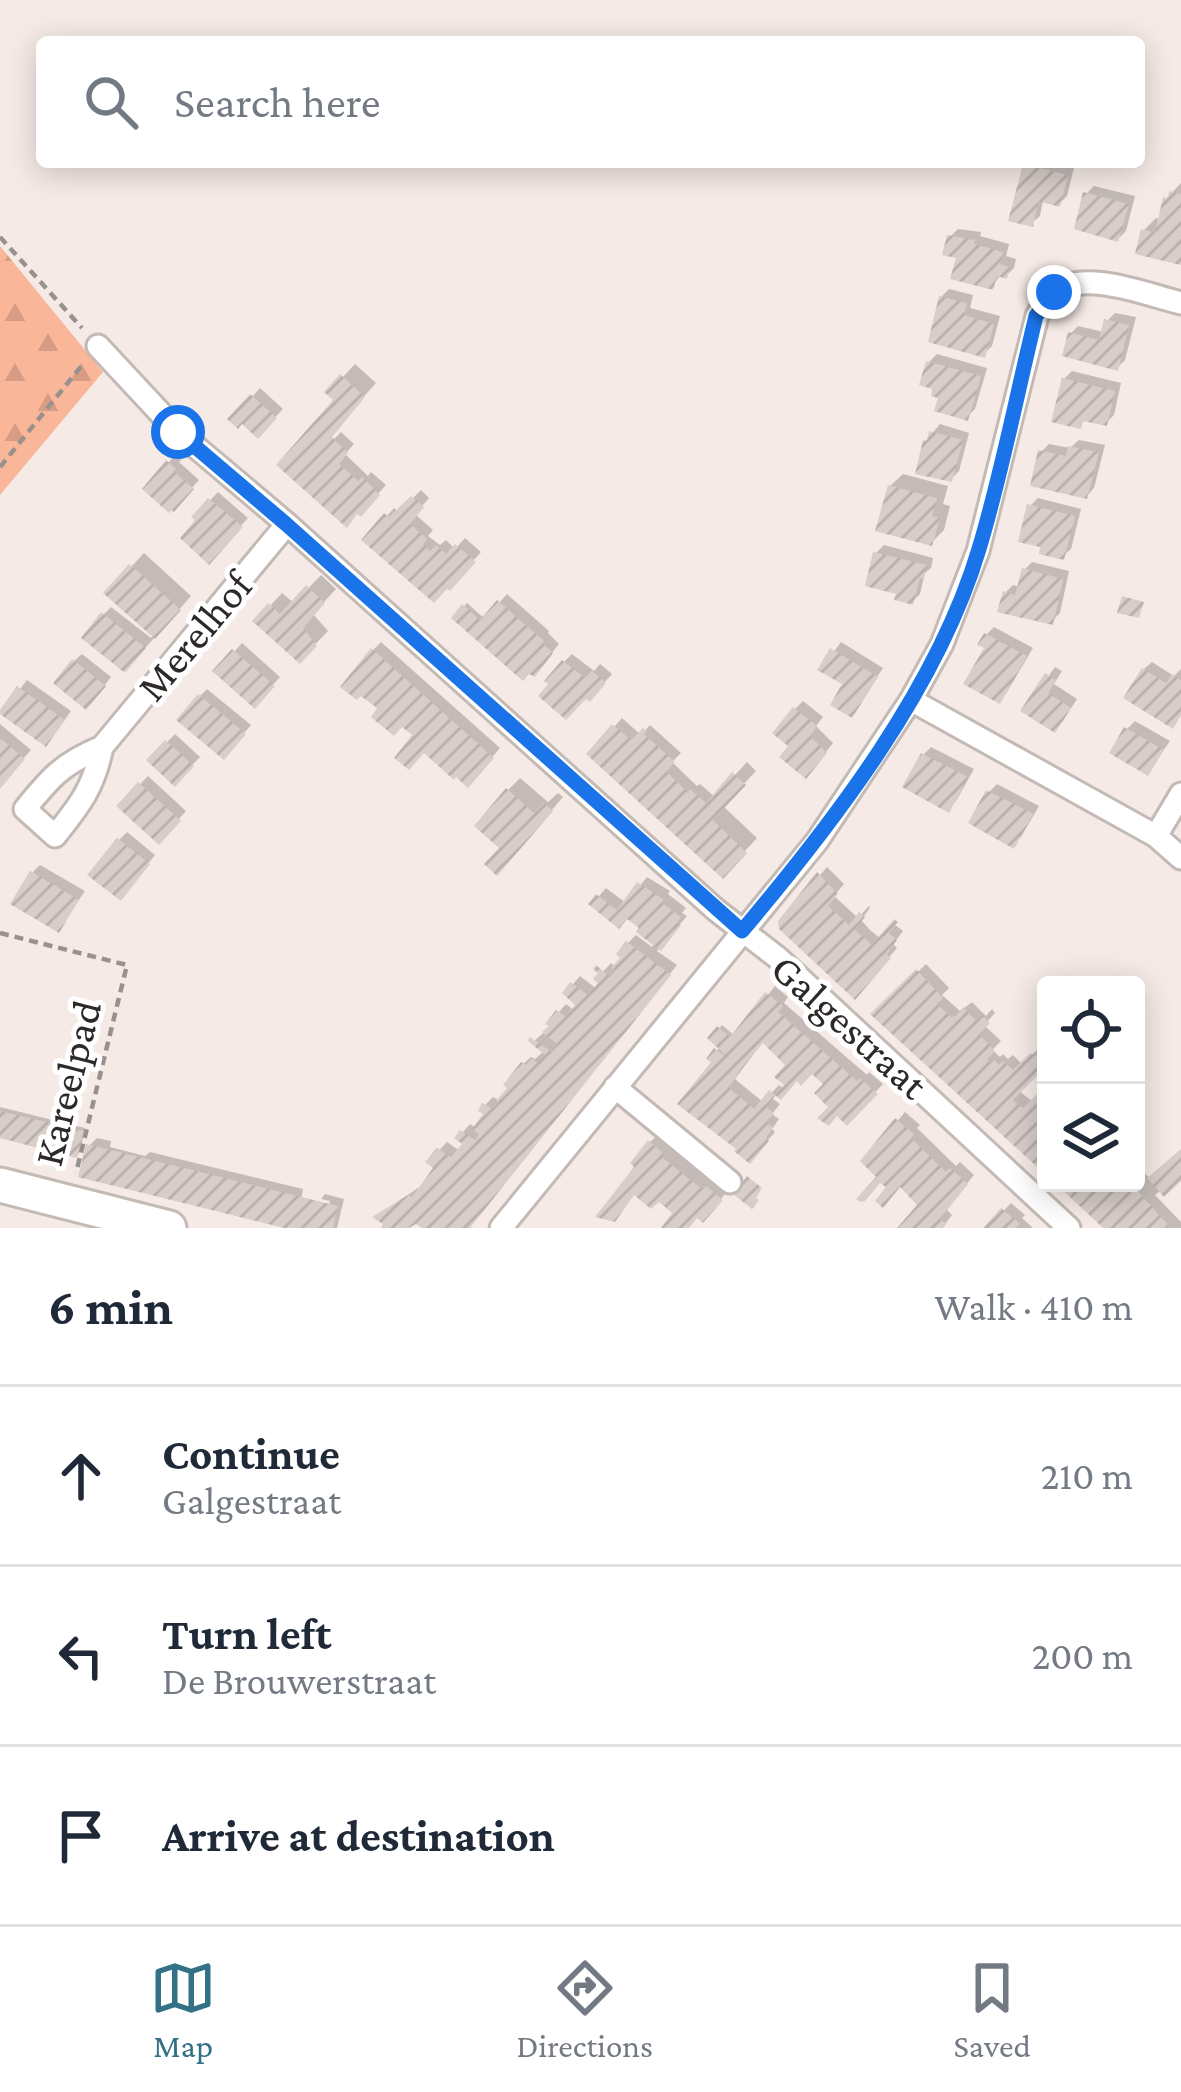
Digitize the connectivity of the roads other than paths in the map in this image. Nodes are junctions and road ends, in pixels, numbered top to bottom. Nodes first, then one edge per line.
1 (1181, 303) edge
2 (98, 346) road end
3 (286, 524) junction
4 (911, 700) junction
5 (102, 748) dead end
6 (1181, 794) edge
7 (1156, 836) junction
8 (1181, 858) edge
9 (742, 931) junction
10 (615, 1087) junction
11 (730, 1182) dead end
12 (0, 1185) edge
13 (169, 1228) edge
14 (501, 1228) edge
15 (1069, 1228) edge

1 - 4 street
2 - 3 street, Galgestraat
3 - 5 street, Merelhof
3 - 9 street, Galgestraat
4 - 7 street
4 - 9 street
6 - 7 street
7 - 8 street
9 - 10 street
9 - 15 street, Galgestraat
10 - 11 street
10 - 14 street
12 - 13 main road

